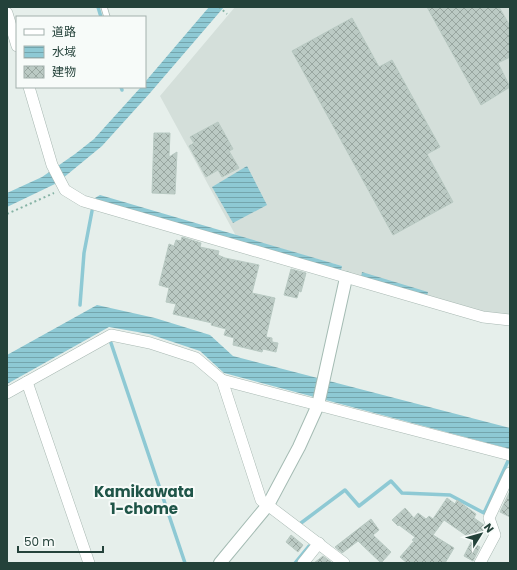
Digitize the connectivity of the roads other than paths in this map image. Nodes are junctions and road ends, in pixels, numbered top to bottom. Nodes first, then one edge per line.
1 (7, 13) edge
2 (16, 43) edge
3 (29, 88) edge
4 (346, 278) junction
5 (510, 320) edge
6 (222, 380) junction
7 (27, 382) junction
8 (7, 393) edge
9 (318, 403) junction
10 (510, 454) edge
11 (510, 473) edge
12 (268, 505) junction
13 (319, 543) junction
14 (89, 563) edge
15 (220, 563) edge
16 (303, 563) edge
17 (344, 563) edge
18 (480, 563) edge

1 - 2 street
3 - 4 street
4 - 5 street
4 - 9 street
6 - 7 street
6 - 9 street
6 - 12 street
7 - 8 street
7 - 14 street
9 - 10 street
9 - 12 street
11 - 18 street
12 - 13 street
12 - 15 street
13 - 16 street
13 - 17 street

